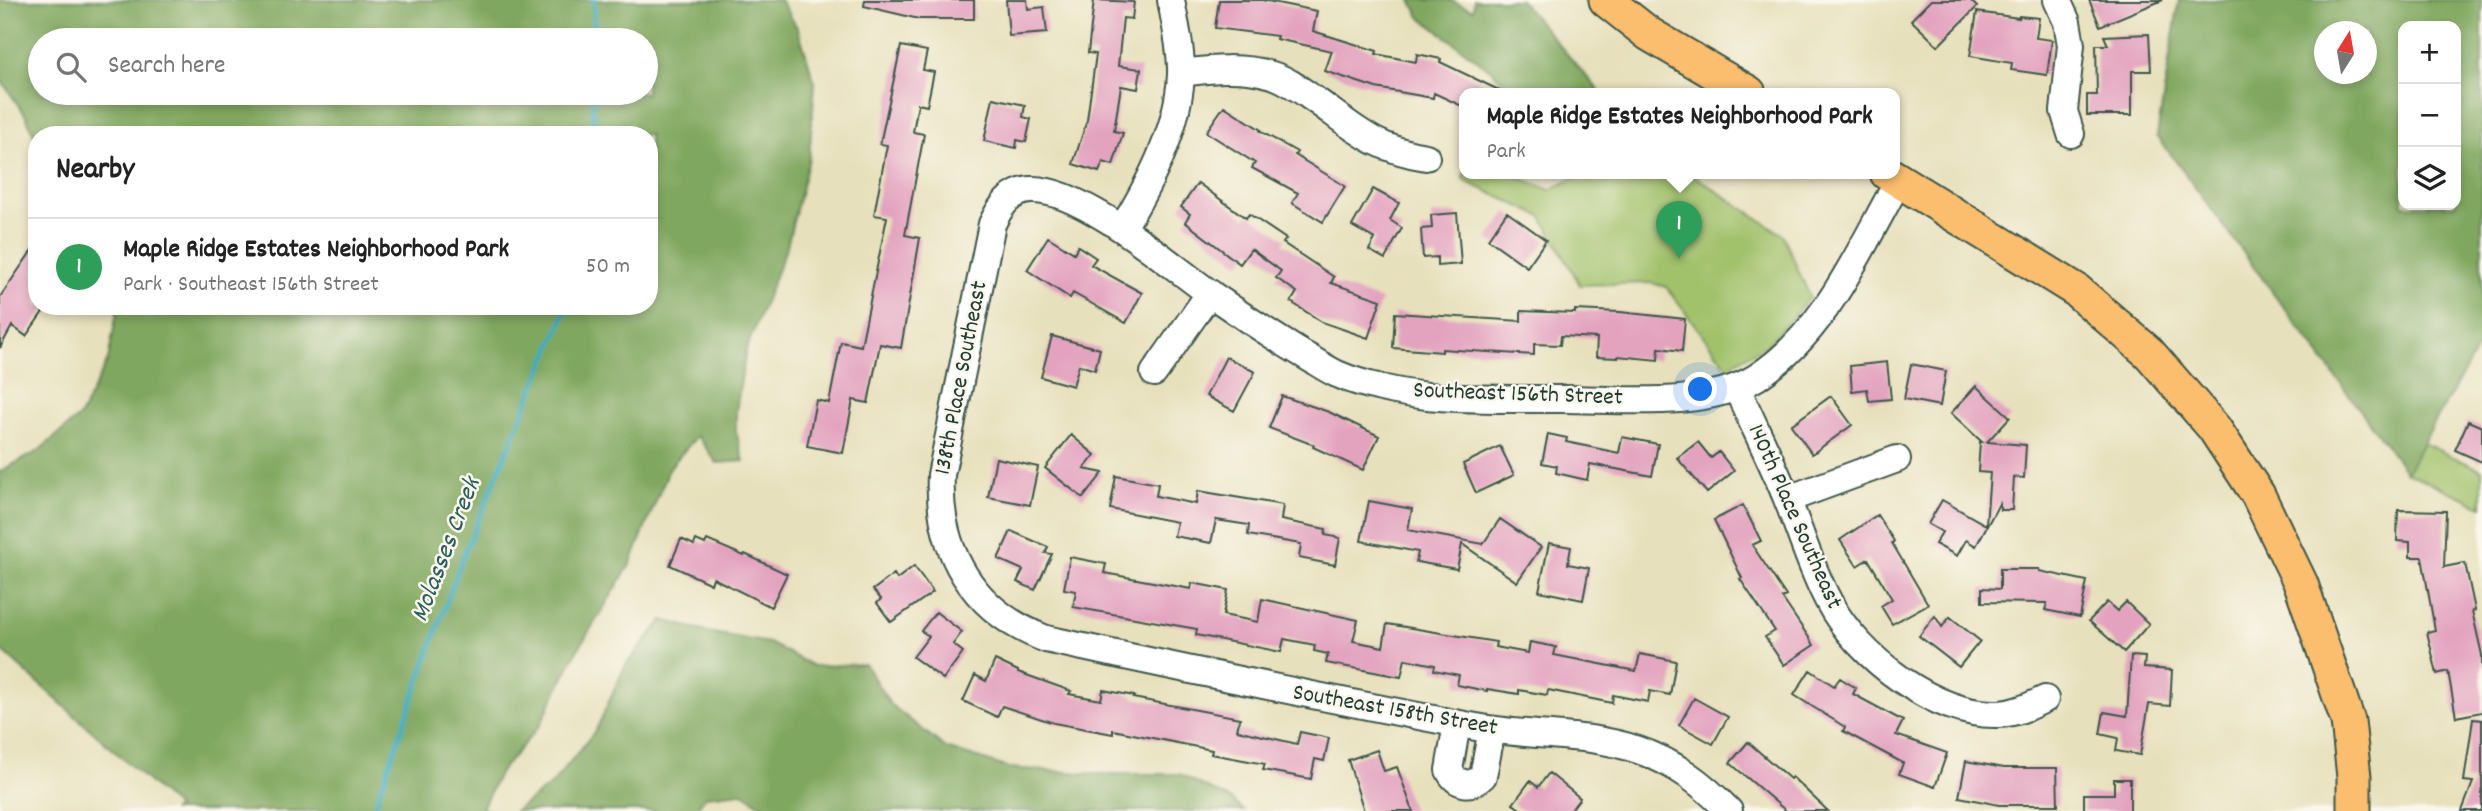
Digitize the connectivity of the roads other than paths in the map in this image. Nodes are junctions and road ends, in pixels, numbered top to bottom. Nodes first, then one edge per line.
1 (1171, 0) edge
2 (1606, 0) edge
3 (2057, 0) edge
4 (1181, 73) junction
5 (1741, 88) edge
6 (2071, 134) dead end
7 (1426, 157) dead end
8 (1892, 179) edge
9 (1896, 179) edge
10 (1005, 202) joint
11 (1122, 229) junction
12 (1210, 293) junction
13 (1154, 373) dead end
14 (1737, 388) junction
15 (1897, 459) dead end
16 (1788, 499) junction
17 (1046, 639) joint
18 (2045, 699) dead end
19 (1457, 724) junction
20 (1492, 730) junction
21 (1729, 811) edge
22 (2354, 811) edge

1 - 4 street
2 - 5 main road
3 - 6 street
4 - 7 street
4 - 11 street
8 - 14 street, Southeast 156th Street
9 - 22 main road
10 - 11 street, Southeast 156th Street
10 - 17 street, 138th Place Southeast
11 - 12 street, Southeast 156th Street
12 - 13 street
12 - 14 street, Southeast 156th Street
14 - 16 street, 140th Place Southeast
15 - 16 street
16 - 18 street, 140th Place Southeast
17 - 19 street, Southeast 158th Street
19 - 20 street, Southeast 158th Street
19 - 20 street
20 - 21 street, Southeast 158th Street

